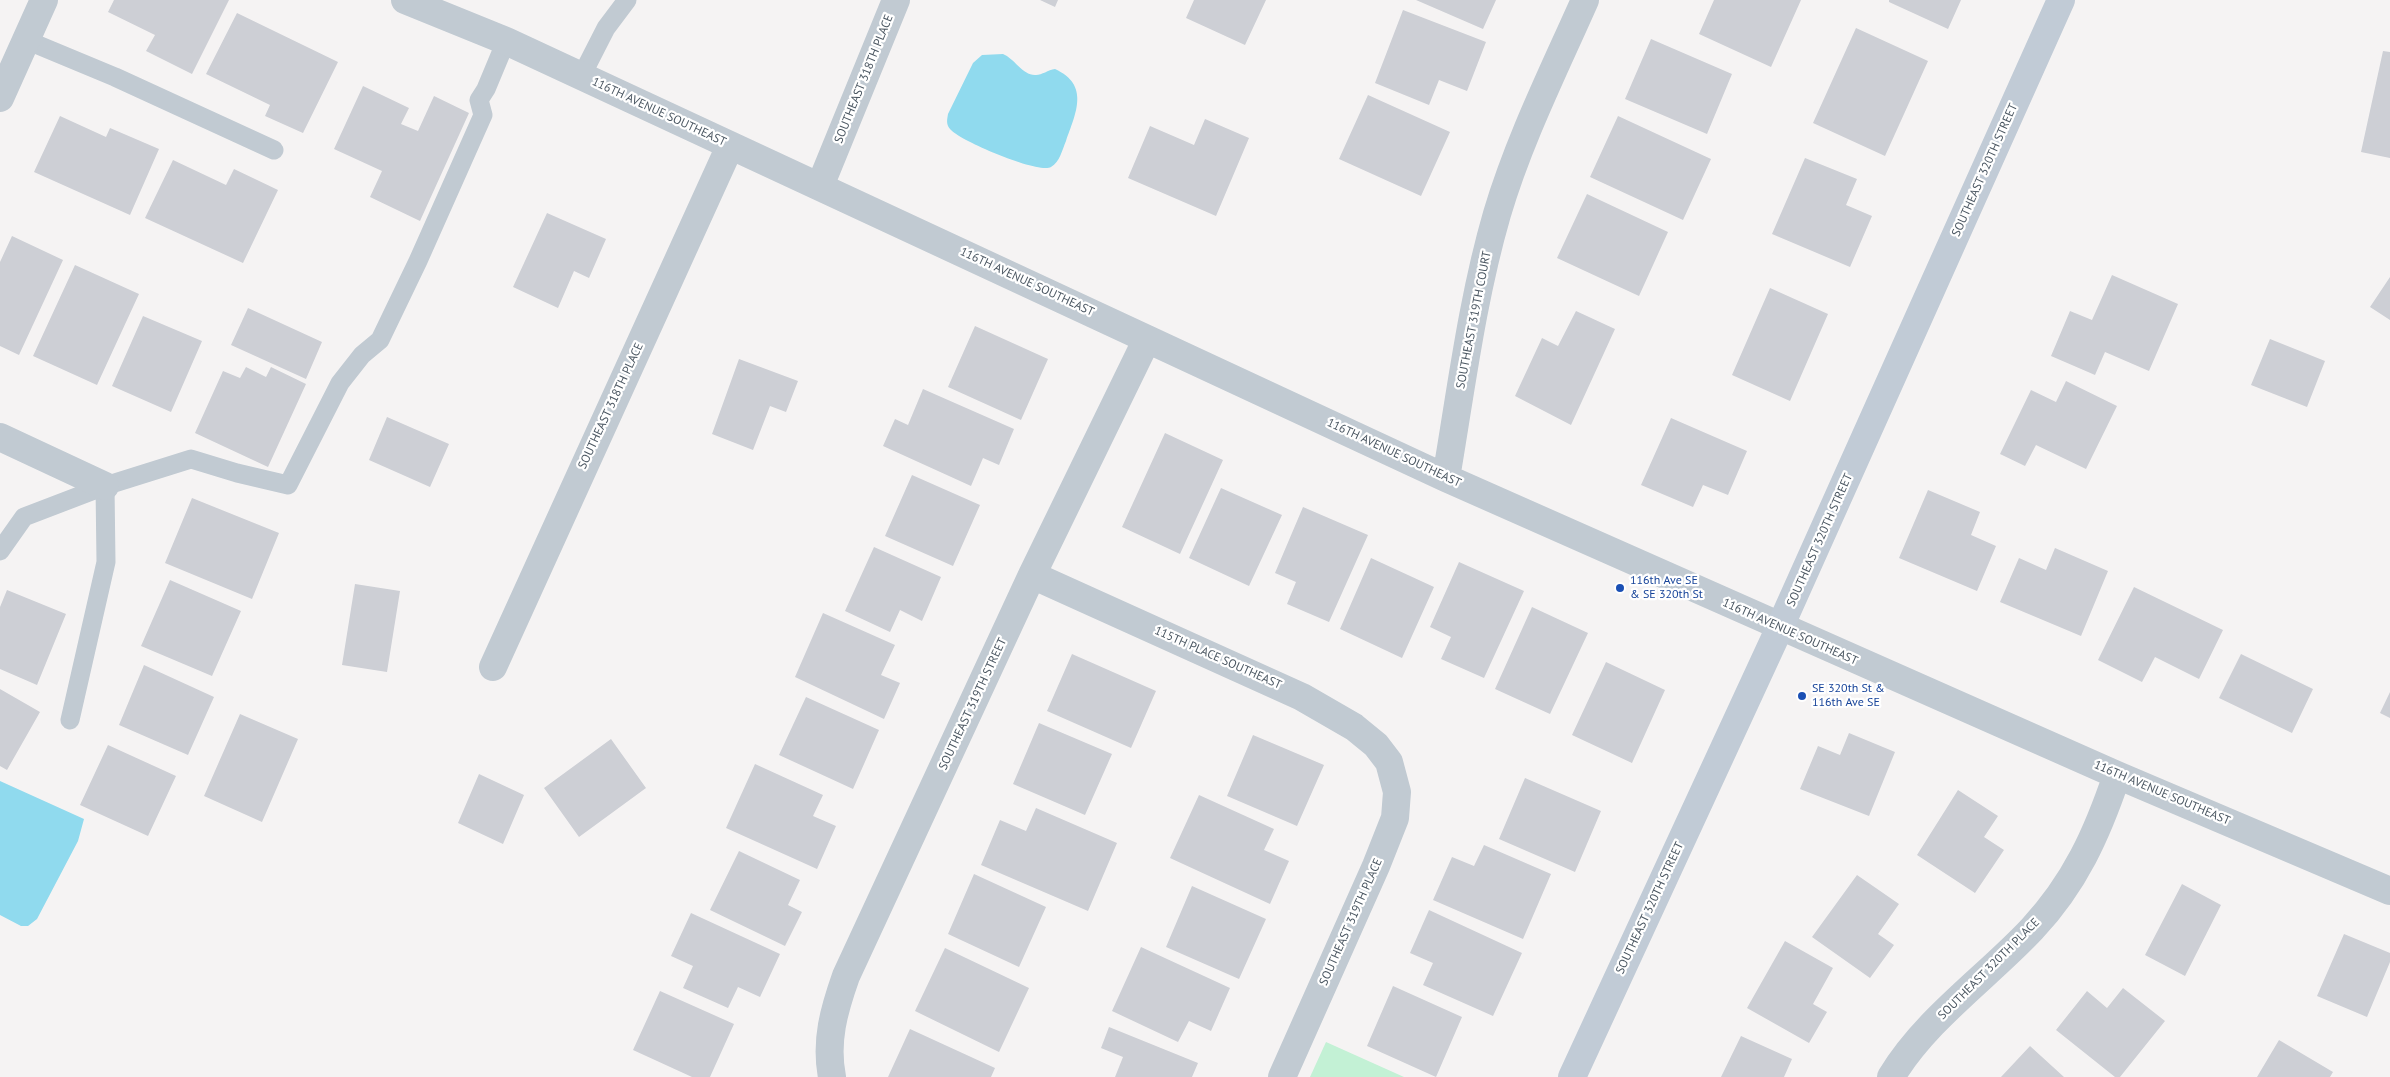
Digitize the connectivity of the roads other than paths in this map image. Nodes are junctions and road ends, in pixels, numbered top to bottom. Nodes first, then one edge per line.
1 (44, 0) edge
2 (405, 0) edge
3 (627, 0) edge
4 (896, 0) edge
5 (1585, 0) edge
6 (2061, 0) edge
7 (26, 40) junction
8 (506, 41) junction
9 (582, 77) junction
10 (0, 98) edge
11 (730, 146) junction
12 (274, 150) dead end
13 (820, 186) junction
14 (1147, 338) junction
15 (0, 437) edge
16 (1446, 478) junction
17 (106, 486) junction
18 (0, 551) edge
19 (1032, 575) junction
20 (1780, 627) junction
21 (493, 666) dead end
22 (70, 720) dead end
23 (1389, 762) joint
24 (2117, 774) junction
25 (2390, 891) edge
26 (832, 1077) edge
27 (1282, 1077) edge
28 (1572, 1077) edge
29 (1891, 1077) edge

1 - 7 street
2 - 8 street, 116TH AVENUE SOUTHEAST
3 - 9 lane
4 - 13 street, SOUTHEAST 318TH PLACE
5 - 16 street, SOUTHEAST 319TH COURT
6 - 20 street, SOUTHEAST 320TH STREET
7 - 10 street
7 - 12 lane
8 - 9 street, 116TH AVENUE SOUTHEAST
8 - 17 lane
9 - 11 street, 116TH AVENUE SOUTHEAST
11 - 13 street, 116TH AVENUE SOUTHEAST
11 - 21 street, SOUTHEAST 318TH PLACE
13 - 14 street, 116TH AVENUE SOUTHEAST
14 - 16 street, 116TH AVENUE SOUTHEAST
14 - 19 street, SOUTHEAST 319TH STREET
15 - 17 street
16 - 20 street, 116TH AVENUE SOUTHEAST
17 - 18 lane
17 - 22 lane
19 - 23 street, 115TH PLACE SOUTHEAST
19 - 26 street, SOUTHEAST 319TH STREET
20 - 24 street, 116TH AVENUE SOUTHEAST
20 - 28 street, SOUTHEAST 320TH STREET
23 - 27 street, SOUTHEAST 319TH PLACE
24 - 25 street, 116TH AVENUE SOUTHEAST
24 - 29 street, SOUTHEAST 320TH PLACE

